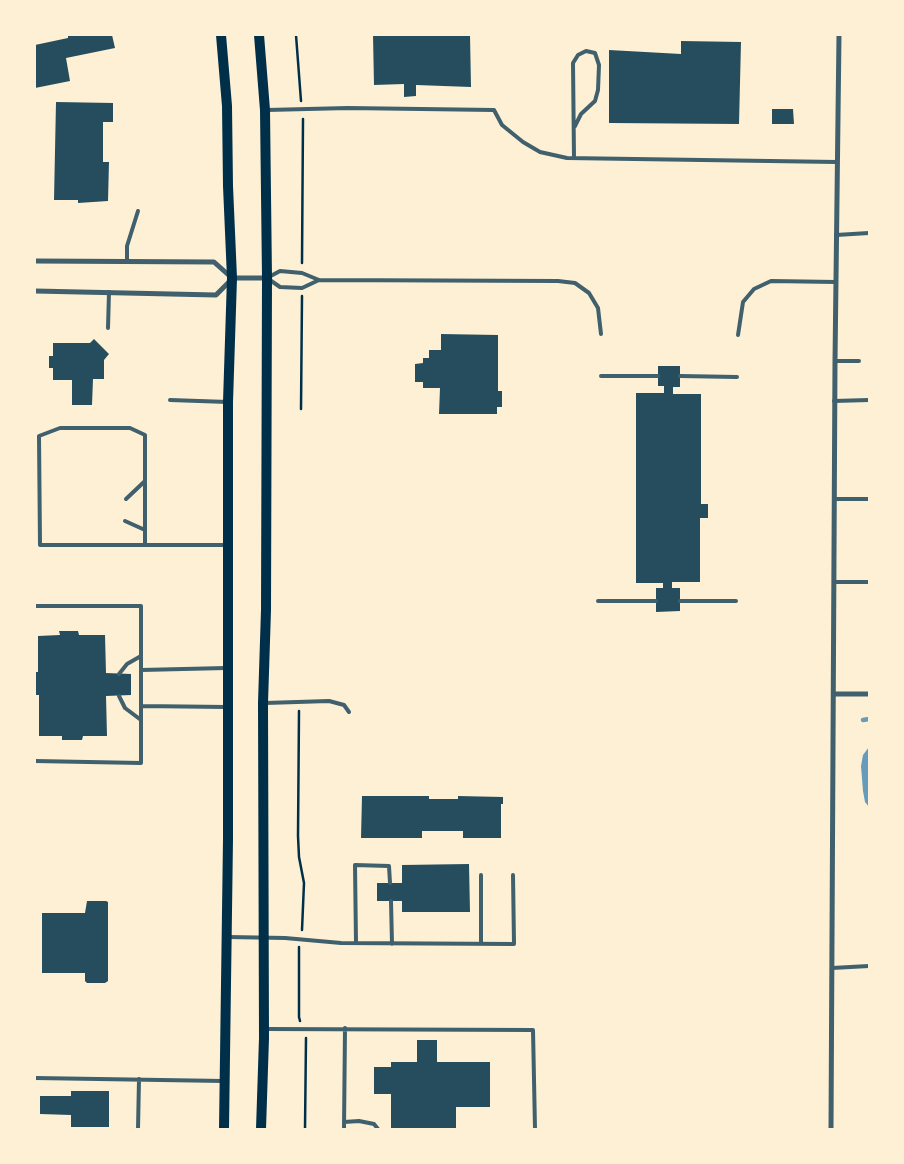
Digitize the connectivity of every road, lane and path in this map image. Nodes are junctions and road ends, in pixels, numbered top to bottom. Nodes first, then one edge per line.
1 (221, 35) edge
2 (259, 35) edge
3 (296, 35) edge
4 (839, 35) edge
5 (302, 109) junction
6 (265, 110) junction
7 (575, 126) junction
8 (574, 158) junction
9 (837, 162) junction
10 (138, 211) dead end
11 (869, 233) edge
12 (836, 235) junction
13 (35, 260) edge
14 (127, 261) junction
15 (302, 273) junction
16 (232, 278) junction
17 (267, 278) junction
18 (319, 280) junction
19 (836, 282) junction
20 (302, 288) junction
21 (35, 291) edge
22 (109, 292) junction
23 (108, 328) dead end
24 (601, 334) dead end
25 (738, 335) dead end
26 (834, 361) junction
27 (859, 361) dead end
28 (601, 376) dead end
29 (658, 376) dead end
30 (680, 376) dead end
31 (737, 377) dead end
32 (170, 400) dead end
33 (869, 400) edge
34 (834, 401) junction
35 (228, 402) junction
36 (301, 409) dead end
37 (145, 481) junction
38 (869, 498) edge
39 (834, 499) junction
40 (126, 500) dead end
41 (126, 521) dead end
42 (145, 530) junction
43 (227, 544) junction
44 (145, 545) junction
45 (834, 582) junction
46 (869, 582) edge
47 (598, 601) dead end
48 (656, 601) dead end
49 (680, 601) dead end
50 (736, 601) dead end
51 (35, 606) edge
52 (141, 656) junction
53 (228, 668) junction
54 (141, 670) junction
55 (119, 674) dead end
56 (834, 694) junction
57 (869, 694) edge
58 (119, 696) dead end
59 (299, 702) junction
60 (263, 703) junction
61 (141, 706) junction
62 (228, 707) junction
63 (349, 712) dead end
64 (141, 720) junction
65 (35, 761) edge
66 (481, 875) dead end
67 (513, 875) dead end
68 (390, 883) dead end
69 (391, 901) dead end
70 (302, 933) dead end
71 (263, 936) junction
72 (227, 937) junction
73 (356, 943) junction
74 (392, 944) junction
75 (481, 944) junction
76 (298, 949) dead end
77 (869, 966) edge
78 (832, 968) junction
79 (299, 1017) dead end
80 (345, 1028) junction
81 (264, 1029) junction
82 (306, 1039) dead end
83 (35, 1078) edge
84 (139, 1079) junction
85 (224, 1081) junction
86 (344, 1122) junction
87 (138, 1129) edge
88 (224, 1129) edge
89 (261, 1129) edge
90 (305, 1129) edge
91 (344, 1129) edge
92 (378, 1129) edge
93 (535, 1129) edge
94 (831, 1129) edge

1 - 16 main road
2 - 6 main road
3 - 5 path
4 - 9 street
5 - 6 lane
5 - 8 lane
5 - 15 path
6 - 17 main road
7 - 7 lane
7 - 8 lane
8 - 9 lane
9 - 12 street
10 - 14 lane
11 - 12 lane
12 - 19 street
13 - 14 street
14 - 16 street
15 - 17 lane
15 - 18 lane
16 - 17 street
16 - 22 street
16 - 35 main road
17 - 20 lane
17 - 60 main road
18 - 20 lane
18 - 24 lane
19 - 25 lane
19 - 26 street
20 - 36 path
21 - 22 street
22 - 23 lane
26 - 27 lane
26 - 34 street
28 - 29 lane
30 - 31 lane
32 - 35 lane
33 - 34 lane
34 - 39 street
35 - 43 main road
37 - 40 lane
37 - 42 lane
37 - 44 lane
38 - 39 lane
39 - 45 street
41 - 42 lane
42 - 44 lane
43 - 44 lane
43 - 53 main road
45 - 46 lane
45 - 56 street
47 - 48 lane
49 - 50 lane
51 - 52 lane
52 - 54 lane
52 - 55 lane
53 - 54 lane
53 - 62 main road
54 - 61 lane
56 - 57 street
56 - 78 street
58 - 64 lane
59 - 60 lane
59 - 63 lane
59 - 70 path
60 - 71 main road
61 - 62 lane
61 - 64 lane
62 - 72 main road
64 - 65 lane
66 - 75 lane
67 - 75 lane
68 - 73 lane
69 - 74 lane
71 - 72 lane
71 - 73 lane
71 - 81 main road
72 - 85 main road
73 - 74 lane
74 - 75 lane
76 - 79 path
77 - 78 lane
78 - 94 street
80 - 81 lane
80 - 86 lane
80 - 93 lane
81 - 89 main road
82 - 90 path
83 - 84 lane
84 - 85 lane
84 - 87 lane
85 - 88 main road
86 - 91 lane
86 - 92 lane

